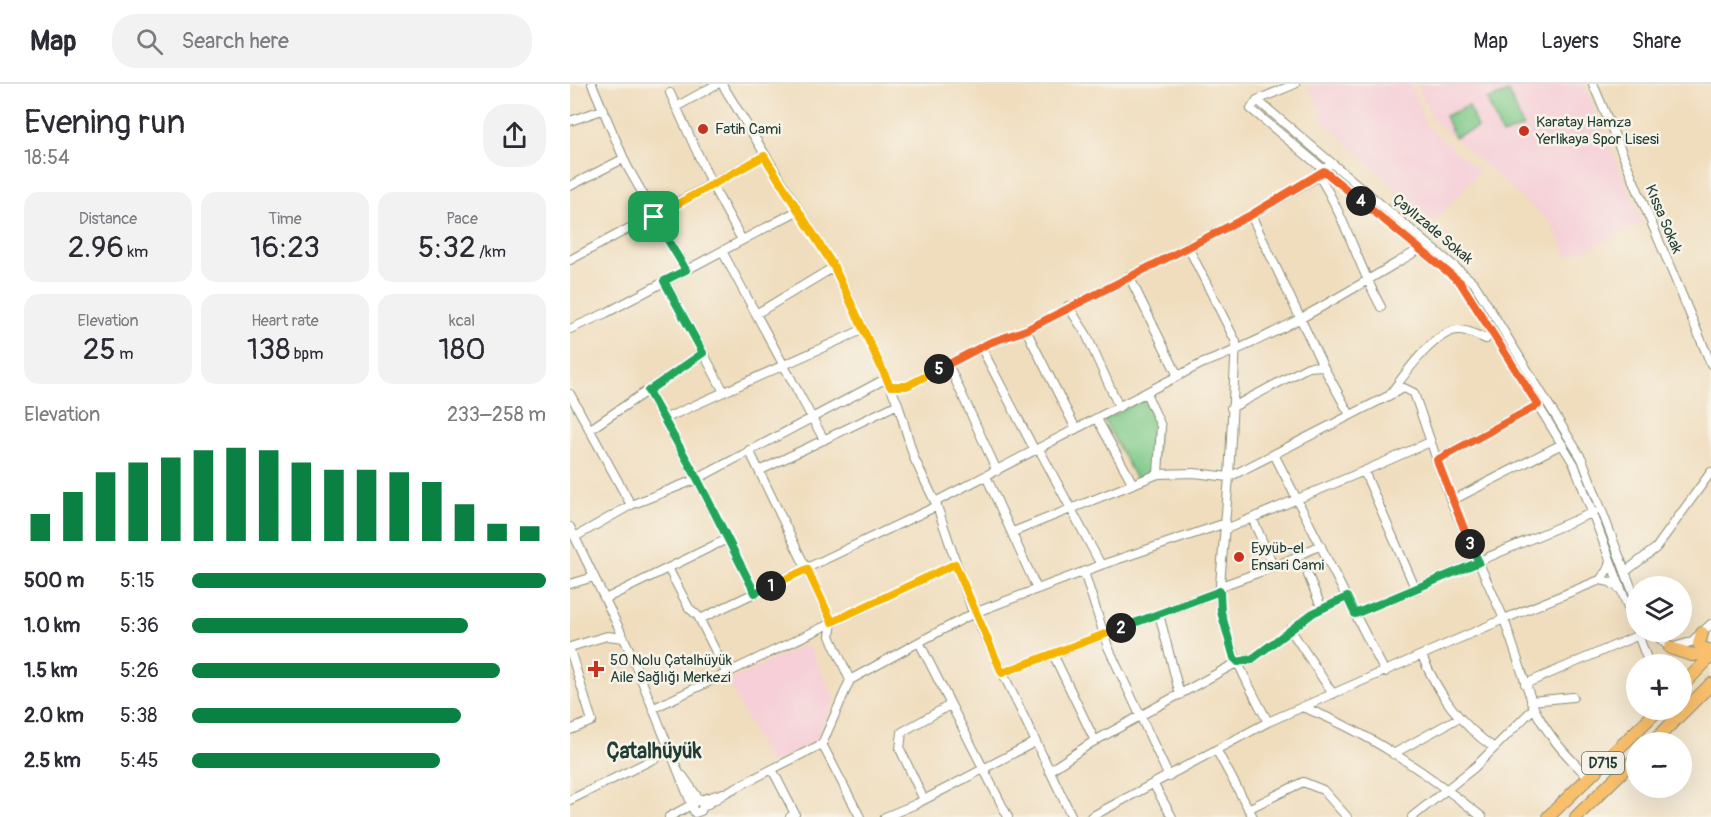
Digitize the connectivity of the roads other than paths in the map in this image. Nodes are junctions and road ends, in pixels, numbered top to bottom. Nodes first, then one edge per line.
1 (592, 84) edge
2 (717, 84) edge
3 (722, 84) edge
4 (1295, 84) edge
5 (1593, 84) edge
6 (670, 93) dead end
7 (1257, 100) junction
8 (676, 107) junction
9 (602, 110) junction
10 (570, 121) edge
11 (764, 156) junction
12 (623, 159) junction
13 (1331, 162) junction
14 (1321, 173) junction
15 (712, 184) junction
16 (570, 186) edge
17 (797, 211) junction
18 (1251, 215) junction
19 (654, 217) junction
20 (742, 240) junction
21 (1188, 247) junction
22 (1420, 249) junction
23 (722, 251) junction
24 (570, 260) edge
25 (834, 267) junction
26 (686, 270) junction
27 (1129, 276) junction
28 (664, 281) junction
29 (1367, 281) junction
30 (1068, 306) junction
31 (1381, 307) dead end
32 (756, 314) junction
33 (1302, 318) junction
34 (570, 329) edge
35 (864, 329) junction
36 (1026, 330) junction
37 (1492, 330) junction
38 (981, 347) junction
39 (1236, 351) junction
40 (703, 353) junction
41 (784, 364) junction
42 (948, 364) junction
43 (1711, 364) edge
44 (1323, 366) junction
45 (1178, 376) junction
46 (888, 382) junction
47 (648, 391) junction
48 (724, 392) junction
49 (1146, 393) junction
50 (570, 394) edge
51 (1391, 394) junction
52 (898, 404) junction
53 (1538, 405) junction
54 (1119, 407) junction
55 (1231, 408) junction
56 (812, 415) junction
57 (1350, 416) junction
58 (664, 419) junction
59 (1097, 419) junction
60 (1076, 429) junction
61 (589, 430) junction
62 (824, 440) junction
63 (1430, 442) junction
64 (1562, 444) junction
65 (749, 450) junction
66 (1037, 450) junction
67 (1275, 454) junction
68 (1437, 460) junction
69 (759, 471) junction
70 (997, 471) junction
71 (1364, 471) junction
72 (1711, 472) edge
73 (1158, 474) junction
74 (986, 476) junction
75 (1229, 477) junction
76 (697, 478) junction
77 (1133, 484) junction
78 (1298, 500) junction
79 (1451, 501) junction
80 (936, 504) junction
81 (631, 505) junction
82 (1070, 509) junction
83 (1594, 512) junction
84 (1252, 518) junction
85 (1226, 526) junction
86 (570, 527) edge
87 (1013, 532) junction
88 (575, 537) junction
89 (728, 539) junction
90 (1321, 545) junction
91 (1610, 556) junction
92 (1479, 562) junction
93 (955, 564) junction
94 (1101, 565) junction
95 (1274, 567) junction
96 (668, 568) junction
97 (807, 569) junction
98 (1084, 572) junction
99 (1625, 572) junction
100 (1308, 575) dead end
101 (1627, 576) edge
102 (594, 577) junction
103 (1600, 580) junction
104 (570, 584) edge
105 (1220, 588) junction
106 (1037, 589) junction
107 (1416, 590) junction
108 (755, 593) junction
109 (1623, 593) junction
110 (1347, 597) junction
111 (605, 599) junction
112 (1626, 601) edge
113 (1322, 609) junction
114 (974, 613) junction
115 (1158, 614) junction
116 (1355, 614) junction
117 (700, 619) junction
118 (1504, 619) junction
119 (832, 622) junction
120 (1706, 629) edge
121 (1290, 630) junction
122 (1104, 634) junction
123 (1626, 637) edge
124 (624, 638) junction
125 (919, 642) junction
126 (1664, 642) edge
127 (1670, 648) junction
128 (570, 649) edge
129 (1710, 653) edge
130 (1053, 654) junction
131 (1422, 656) junction
132 (1238, 662) junction
133 (726, 672) junction
134 (1385, 672) junction
135 (1002, 673) junction
136 (1692, 674) edge
137 (850, 680) junction
138 (580, 682) junction
139 (1525, 684) junction
140 (1711, 684) edge
141 (570, 686) edge
142 (1333, 694) junction
143 (1180, 695) junction
144 (1573, 697) dead end
145 (1533, 704) junction
146 (950, 705) junction
147 (1302, 707) junction
148 (654, 708) junction
149 (1140, 717) junction
150 (1458, 718) junction
151 (1647, 720) edge
152 (1268, 722) junction
153 (570, 730) edge
154 (1663, 732) edge
155 (1095, 741) junction
156 (1035, 742) junction
157 (822, 744) junction
158 (1494, 748) junction
159 (670, 751) junction
160 (1217, 751) junction
161 (1393, 754) junction
162 (1626, 768) edge
163 (772, 769) junction
164 (985, 769) junction
165 (1049, 771) junction
166 (1169, 777) junction
167 (1588, 777) junction
168 (1154, 785) junction
169 (1447, 790) junction
170 (570, 800) edge
171 (924, 800) junction
172 (698, 808) edge
173 (1251, 813) edge
174 (890, 816) edge
175 (1095, 816) edge
176 (669, 817) edge
177 (678, 817) edge
178 (790, 817) edge
179 (860, 817) edge
180 (1008, 817) edge
181 (1072, 817) edge
182 (1172, 817) edge
183 (1347, 817) edge
184 (1412, 817) edge
185 (1482, 817) edge
186 (1548, 817) edge
187 (1577, 817) edge

1 - 9 street
2 - 8 street
3 - 11 street
4 - 7 street
5 - 43 street, Kıssa Sokak
6 - 8 street
7 - 13 street, Çaylızade Sokak
7 - 14 street, Çaylızade Sokak
8 - 15 street
9 - 10 street
9 - 12 street
11 - 15 street
11 - 17 street
12 - 16 street
12 - 19 street
13 - 14 street
13 - 99 street, Çaylızade Sokak
14 - 18 street
14 - 22 street, Çaylızade Sokak
14 - 29 street
15 - 19 street
15 - 20 street
17 - 20 street
17 - 25 street
18 - 21 street
18 - 33 street
19 - 24 street
19 - 26 street
20 - 23 street
21 - 27 street
21 - 39 street
22 - 29 street
22 - 37 street, Çaylızade Sokak
23 - 26 street
23 - 32 street
25 - 32 street
25 - 35 street
26 - 28 street
27 - 30 street
27 - 45 street
28 - 34 street
28 - 40 street
29 - 31 street
29 - 33 street
30 - 36 street
30 - 54 street
32 - 41 street
33 - 39 street
33 - 44 street
35 - 41 street
35 - 46 street
36 - 38 street
36 - 60 street
37 - 51 street
37 - 53 street, Çaylızade Sokak
38 - 42 street
38 - 66 street
39 - 45 street
39 - 55 street
40 - 47 street
40 - 48 street
41 - 48 street
41 - 56 street
42 - 46 street
42 - 70 street
44 - 55 street
44 - 57 street
45 - 49 street
46 - 52 street
46 - 56 street
47 - 58 street
47 - 61 street
48 - 58 street
49 - 54 street
49 - 73 street
50 - 61 street
51 - 57 street
51 - 63 street
52 - 62 street
52 - 80 street
53 - 64 street, Çaylızade Sokak
53 - 68 street
54 - 59 street
55 - 75 street
56 - 62 street
56 - 65 street
57 - 67 street
58 - 76 street
59 - 60 street
59 - 77 street
60 - 66 street
61 - 81 street
62 - 69 street
63 - 68 street
63 - 71 street
64 - 79 street
64 - 83 street, Çaylızade Sokak
65 - 69 street
65 - 76 street
66 - 70 street
66 - 82 street
67 - 75 street
67 - 78 street
68 - 79 street
69 - 97 street
70 - 74 street
71 - 78 street
71 - 107 street
72 - 99 street
73 - 75 street
73 - 77 street
74 - 80 street
74 - 87 street
75 - 85 street
76 - 81 street
76 - 89 street
77 - 82 street
78 - 84 street
78 - 90 street
79 - 92 street
80 - 93 street
80 - 97 street
81 - 88 street
82 - 87 street
82 - 94 street
83 - 91 street, Çaylızade Sokak
83 - 92 street
84 - 85 street
84 - 95 street
85 - 94 street
85 - 105 street
86 - 88 street
87 - 106 street
88 - 102 street
89 - 96 street
89 - 108 street
90 - 95 street
90 - 110 street
91 - 103 street
91 - 109 street, Çaylızade Sokak
92 - 107 street
92 - 118 street
93 - 114 street
93 - 119 street
94 - 98 street
95 - 105 street
96 - 111 street
96 - 117 street
97 - 108 street
97 - 119 street
98 - 106 street
98 - 122 street
99 - 101 street, Çaylızade Sokak
100 - 113 street
102 - 104 street
102 - 111 street
103 - 109 street
103 - 118 street
105 - 115 street
105 - 132 street
106 - 114 street
107 - 116 street
108 - 117 street
109 - 112 street, Çaylızade Sokak
110 - 113 street
110 - 116 street
111 - 124 street
113 - 121 street
114 - 125 street
114 - 135 street
115 - 122 street
115 - 143 street
116 - 134 street
117 - 133 street
118 - 131 street
118 - 139 street
119 - 133 street
119 - 137 street
120 - 127 street
120 - 129 highway
121 - 132 street
121 - 142 street
122 - 130 street
122 - 149 street
123 - 139 street
124 - 128 street
124 - 148 street
125 - 137 street
125 - 146 street
126 - 127 street
127 - 129 highway
128 - 138 street
129 - 136 highway
130 - 135 street
130 - 155 street
131 - 134 street
131 - 150 street
132 - 143 street
132 - 152 street
133 - 148 street
134 - 142 street
135 - 156 street
137 - 157 street
138 - 141 street
138 - 153 street
139 - 145 street
140 - 154 highway
142 - 147 street
143 - 149 street
144 - 145 street
145 - 158 street
145 - 167 street
146 - 164 street
146 - 171 street
147 - 152 street
147 - 161 street
148 - 159 street
149 - 155 street
149 - 166 street
150 - 158 street
150 - 161 street
151 - 167 highway, D715
152 - 160 street
155 - 165 street
156 - 164 street
156 - 165 street
157 - 163 street
157 - 179 street
158 - 169 street
159 - 170 street
159 - 172 street
160 - 166 street
160 - 173 street
161 - 169 street
162 - 187 highway, D715
163 - 172 street
163 - 178 street
164 - 171 street
164 - 180 street
165 - 181 street
166 - 168 street
167 - 186 highway, D715
168 - 175 street
168 - 182 street
169 - 184 street
169 - 185 street
171 - 174 street
172 - 176 street
172 - 177 street
173 - 183 street

